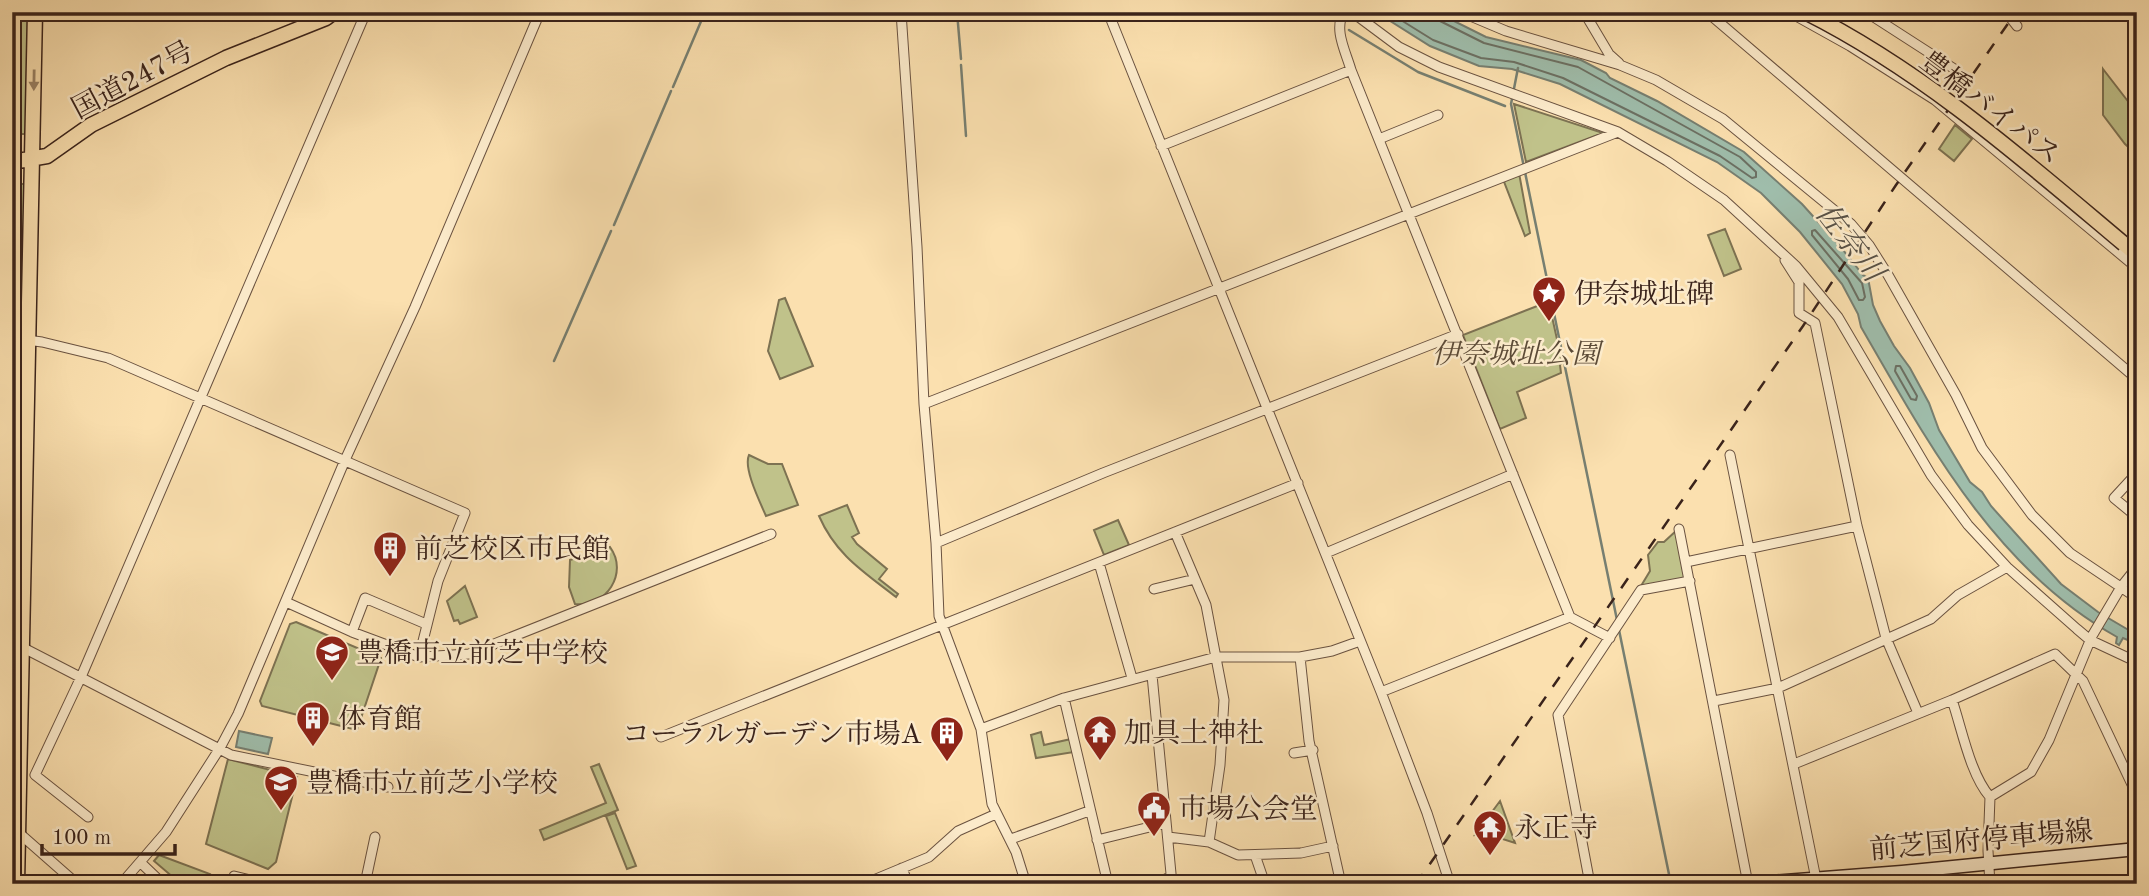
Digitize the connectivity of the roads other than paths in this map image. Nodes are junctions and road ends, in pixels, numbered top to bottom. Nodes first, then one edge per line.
1 (35, 12) edge
2 (334, 12) edge
3 (366, 12) edge
4 (540, 12) edge
5 (901, 12) edge
6 (1108, 12) edge
7 (1344, 12) edge
8 (1352, 12) edge
9 (1461, 12) edge
10 (1584, 12) edge
11 (1707, 12) edge
12 (1789, 12) edge
13 (1805, 12) edge
14 (1820, 12) edge
15 (1866, 12) edge
16 (2006, 12) edge
17 (12, 13) edge
18 (2017, 26) dead end
19 (12, 34) edge
20 (1620, 65) junction
21 (1956, 69) dead end
22 (1351, 70) junction
23 (1438, 115) dead end
24 (1618, 132) junction
25 (1379, 139) junction
26 (1161, 146) junction
27 (32, 159) junction
28 (12, 162) edge
29 (1408, 213) junction
30 (2137, 247) edge
31 (1780, 253) junction
32 (2137, 255) edge
33 (2137, 268) edge
34 (1219, 288) junction
35 (1458, 334) junction
36 (12, 338) edge
37 (29, 342) junction
38 (2137, 379) edge
39 (201, 398) junction
40 (924, 404) junction
41 (1267, 410) junction
42 (1730, 455) dead end
43 (345, 460) junction
44 (1513, 474) junction
45 (2137, 474) edge
46 (1298, 483) junction
47 (2137, 517) edge
48 (1857, 526) junction
49 (1679, 529) dead end
50 (1175, 532) junction
51 (771, 534) dead end
52 (936, 543) junction
53 (1750, 549) junction
54 (1326, 553) junction
55 (1686, 562) junction
56 (1099, 563) junction
57 (2007, 567) junction
58 (2137, 567) edge
59 (1195, 579) junction
60 (1690, 581) junction
61 (1154, 589) dead end
62 (2120, 589) junction
63 (2137, 598) edge
64 (286, 602) junction
65 (1570, 617) junction
66 (426, 624) junction
67 (941, 626) junction
68 (352, 632) junction
69 (1610, 638) junction
70 (1886, 638) junction
71 (2091, 638) junction
72 (1360, 641) junction
73 (18, 645) edge
74 (419, 657) junction
75 (1216, 657) junction
76 (1300, 657) junction
77 (2137, 662) edge
78 (1152, 674) junction
79 (2077, 676) junction
80 (81, 677) junction
81 (1132, 678) junction
82 (1778, 688) junction
83 (1381, 692) junction
84 (1064, 698) junction
85 (1952, 700) junction
86 (1714, 701) junction
87 (1919, 713) junction
88 (981, 729) junction
89 (662, 737) dead end
90 (220, 748) junction
91 (1313, 750) junction
92 (1294, 753) dead end
93 (1794, 764) junction
94 (388, 787) dead end
95 (2137, 795) edge
96 (1990, 797) junction
97 (1089, 811) junction
98 (996, 814) junction
99 (88, 817) dead end
100 (1166, 823) junction
101 (19, 833) junction
102 (375, 837) dead end
103 (1168, 837) junction
104 (1011, 839) junction
105 (1097, 840) junction
106 (1209, 842) junction
107 (1333, 846) junction
108 (2137, 849) edge
109 (1255, 855) junction
110 (140, 862) junction
111 (1988, 864) junction
112 (902, 868) junction
113 (1816, 879) junction
114 (1171, 880) edge
115 (17, 884) edge
116 (77, 884) edge
117 (121, 884) edge
118 (163, 884) edge
119 (232, 884) edge
120 (266, 884) edge
121 (365, 884) edge
122 (864, 884) edge
123 (908, 884) edge
124 (1026, 884) edge
125 (1108, 884) edge
126 (1157, 884) edge
127 (1265, 884) edge
128 (1341, 884) edge
129 (1450, 884) edge
130 (1590, 884) edge
131 (1747, 884) edge
132 (1990, 884) edge

1 -> 27 highway, 国道247号
2 - 27 highway, 国道247号
3 - 39 street
4 - 43 street
5 - 40 street
6 - 26 street
7 - 22 street
8 - 24 street
9 - 20 street
10 - 20 street
11 - 38 street
12 - 33 street
13 - 32 highway, 豊橋バイパス, bridge
14 - 30 highway, 豊橋バイパス, bridge
15 - 21 street
16 - 18 street
17 - 19 highway
20 - 62 street
22 - 25 street
22 - 26 street
23 - 25 street
24 - 29 street
24 - 31 street
25 - 29 street
26 - 34 street
27 - 28 highway, 国道247号
27 - 37 highway, 国道247号
29 - 34 street
29 - 35 street
31 - 48 street
31 - 57 street
34 - 40 street
34 - 41 street
35 - 41 street
35 - 44 street
36 - 37 street
37 - 39 street
37 - 73 highway, 国道247号
39 - 43 street
39 - 80 street
40 - 52 street
41 - 46 street
41 - 52 street
42 - 53 street
43 - 64 street
43 - 66 street
44 - 54 street
44 - 65 street
45 - 47 street
46 - 50 street
46 - 54 street
48 - 53 street
48 - 70 street
49 - 55 street
50 - 56 street
50 - 59 street
51 - 74 street
52 - 67 street
53 - 55 street
53 - 82 street
54 - 72 street
55 - 60 street
56 - 67 street
56 - 81 street
57 - 70 street
57 - 71 street
58 - 62 street
59 - 61 street
59 - 75 street
60 - 69 street
60 - 86 street
62 - 63 street
62 - 71 street
64 - 68 street
64 - 90 street
65 - 69 street
65 - 83 street
66 - 68 street
66 - 74 street
67 - 88 street
67 - 89 street
68 - 74 street
69 - 130 street
70 - 82 street
70 - 87 street
71 - 77 street
71 - 79 street
72 - 76 street
72 - 83 street
73 - 80 street
73 - 101 highway, 国道247号
75 - 76 street
75 - 78 street
75 - 106 street
76 - 91 street
78 - 81 street
78 - 100 street
79 - 85 street
79 - 95 street
79 - 96 street
80 - 90 street
80 - 99 street
81 - 84 street
82 - 86 street
82 - 93 street
83 - 129 street
84 - 88 street
84 - 97 street
85 - 87 street
85 - 96 street
86 - 131 street
87 - 93 street
88 - 98 street
90 - 94 street
90 - 110 street
91 - 92 street
91 - 107 street
93 - 113 street
96 - 111 street
97 - 104 street
97 - 105 street
98 - 104 street
98 - 112 street
100 - 103 street
100 - 105 street
101 - 115 highway, 国道247号
101 - 116 street
102 - 121 street
103 - 106 street
103 - 114 street
104 - 124 street
105 - 125 street
106 - 109 street
107 - 109 street
107 - 128 street
108 - 111 main road, 前芝国府停車場線
109 - 127 street
110 - 117 street
110 - 118 street
111 - 113 main road, 前芝国府停車場線
111 - 132 street
112 - 122 street
112 - 123 street
113 - 131 main road, 前芝国府停車場線
114 - 126 street
119 - 120 street

